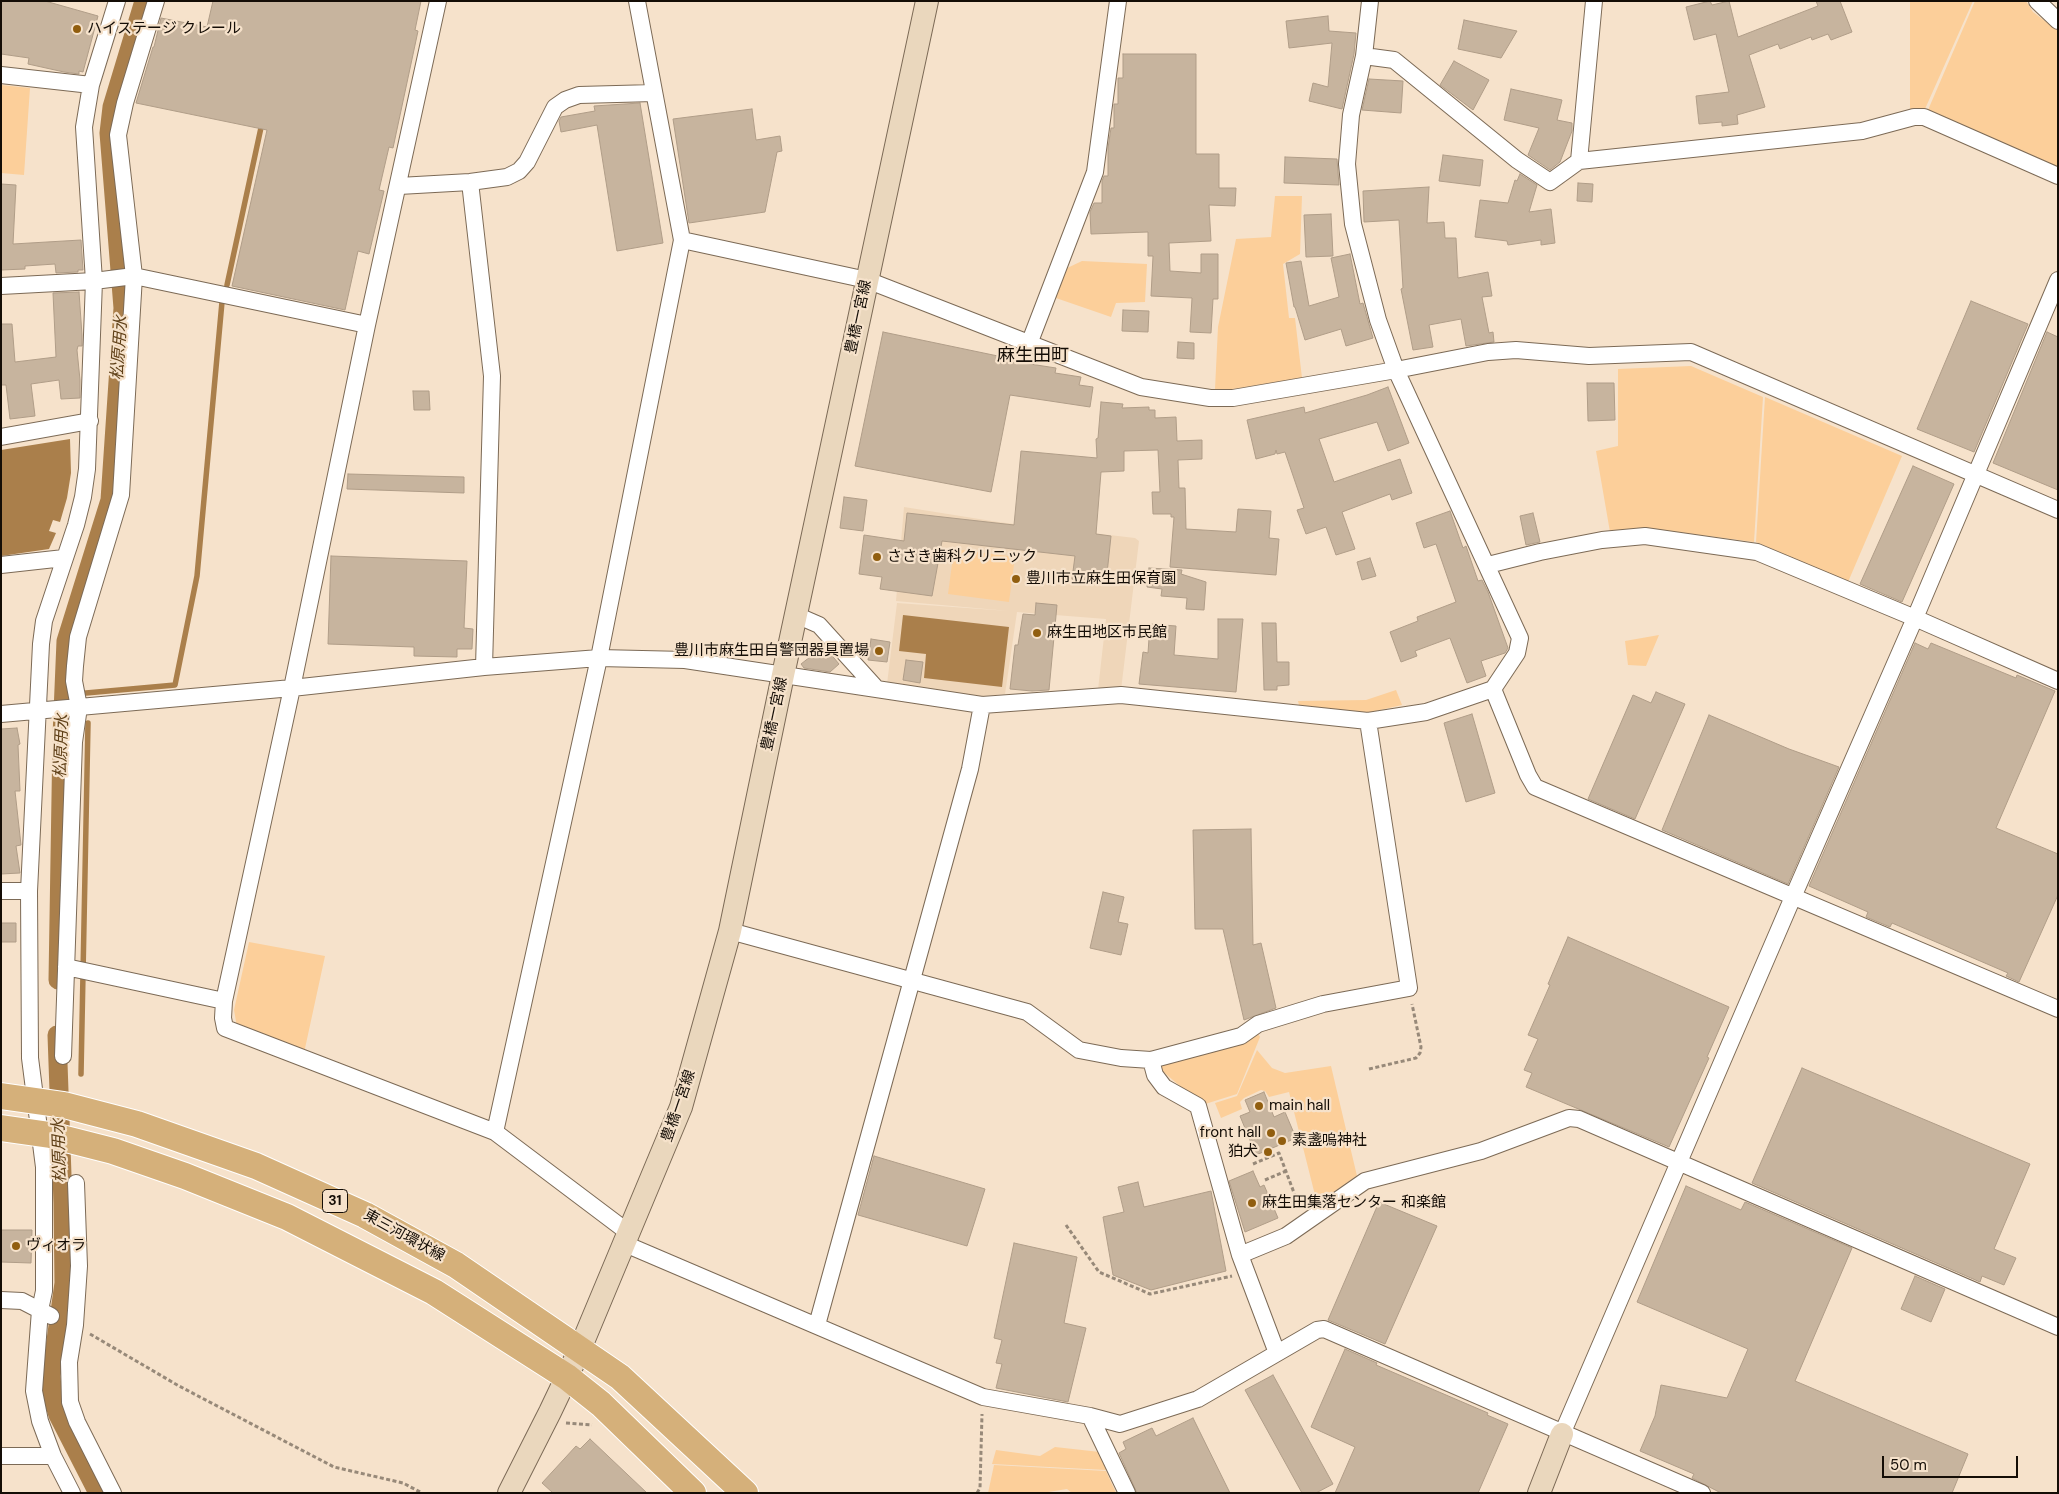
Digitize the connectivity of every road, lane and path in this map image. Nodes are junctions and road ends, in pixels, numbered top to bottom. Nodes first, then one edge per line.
1 (117, 1) edge
2 (156, 1) edge
3 (438, 1) edge
4 (637, 1) edge
5 (927, 1) edge
6 (1118, 1) edge
7 (1370, 1) edge
8 (1594, 1) edge
9 (2037, 1) edge
10 (2058, 21) edge
11 (1364, 56) junction
12 (1, 76) edge
13 (91, 85) junction
14 (654, 93) junction
15 (1579, 161) junction
16 (2058, 176) edge
17 (470, 182) junction
18 (399, 186) junction
19 (682, 240) junction
20 (131, 277) junction
21 (867, 280) junction
22 (2058, 280) edge
23 (94, 281) junction
24 (1, 286) edge
25 (367, 325) junction
26 (1028, 344) junction
27 (1396, 370) junction
28 (90, 421) junction
29 (1, 437) edge
30 (1976, 474) junction
31 (2058, 510) edge
32 (64, 558) junction
33 (1, 565) edge
34 (1488, 566) junction
35 (796, 615) junction
36 (1915, 618) junction
37 (599, 658) junction
38 (484, 667) junction
39 (783, 675) junction
40 (2058, 681) edge
41 (292, 688) junction
42 (877, 689) junction
43 (1493, 689) junction
44 (982, 705) junction
45 (75, 708) junction
46 (44, 710) junction
47 (1, 714) edge
48 (1368, 721) junction
49 (1, 891) edge
50 (29, 891) junction
51 (1793, 897) junction
52 (730, 931) junction
53 (78, 969) junction
54 (910, 980) junction
55 (1408, 988) junction
56 (224, 1001) junction
57 (2058, 1009) edge
58 (63, 1056) dead end
59 (1151, 1060) junction
60 (1369, 1069) dead end
61 (1, 1096) edge
62 (49, 1103) junction
63 (1, 1128) edge
64 (495, 1132) junction
65 (52, 1136) junction
66 (1253, 1164) dead end
67 (1679, 1164) junction
68 (1286, 1172) junction
69 (1265, 1180) dead end
70 (76, 1183) dead end
71 (1300, 1208) dead end
72 (1066, 1225) dead end
73 (627, 1238) junction
74 (1240, 1255) junction
75 (1247, 1273) junction
76 (1, 1300) edge
77 (46, 1313) junction
78 (817, 1325) junction
79 (75, 1326) junction
80 (2058, 1327) edge
81 (580, 1349) junction
82 (1278, 1353) junction
83 (567, 1378) junction
84 (983, 1397) junction
85 (550, 1412) junction
86 (1090, 1416) junction
87 (598, 1427) dead end
88 (1562, 1434) junction
89 (1, 1456) edge
90 (53, 1456) junction
91 (72, 1493) edge
92 (113, 1493) edge
93 (422, 1493) edge
94 (509, 1493) edge
95 (693, 1493) edge
96 (745, 1493) edge
97 (977, 1493) edge
98 (1127, 1493) edge
99 (1539, 1493) edge
100 (1702, 1493) edge

1 - 13 street
2 - 20 street
3 - 18 street
4 - 14 street
5 - 21 main road, 豊橋一宮線
6 - 26 street
7 - 11 street
8 - 15 street
9 - 10 street
11 - 15 street
11 - 27 street
12 - 13 street
13 - 23 street
14 - 17 street
14 - 19 street
15 - 16 street
17 - 18 street
17 - 38 street
18 - 25 street
19 - 21 street
19 - 37 street
20 - 23 street
20 - 25 street
20 - 45 street
21 - 26 street
21 - 35 main road, 豊橋一宮線
22 - 30 street
23 - 24 street
23 - 28 street
25 - 41 street
26 - 27 street
27 - 30 street
27 - 34 street
28 - 29 street
28 - 32 street
30 - 31 street
30 - 36 street
32 - 33 street
32 - 46 street
34 - 36 street
34 - 43 street
35 - 39 main road, 豊橋一宮線
35 - 42 street
36 - 40 street
36 - 51 street
37 - 38 street
37 - 39 street
37 - 64 street
38 - 41 street
39 - 42 street
39 - 52 main road, 豊橋一宮線
41 - 45 street
41 - 56 street
42 - 44 street
43 - 48 street
43 - 51 street
44 - 48 street
44 - 54 street
45 - 46 street
45 - 53 street
46 - 47 street
46 - 50 street
48 - 55 street
49 - 50 street
50 - 62 street
51 - 57 street
51 - 67 street
52 - 54 street
52 - 73 main road, 豊橋一宮線
53 - 56 street
53 - 58 street
54 - 59 street
54 - 78 street
55 - 59 street
55 - 60 path
56 - 64 street
59 - 74 street
61 - 62 main road, 東三河環状線 / 31
62 - 65 street
62 - 81 main road, 東三河環状線 / 31
63 - 65 main road, 31
64 - 73 street
65 - 77 street
65 - 83 main road, 31
66 - 68 path
67 - 74 street
67 - 80 street
67 - 88 street
68 - 69 path
68 - 71 path
70 - 79 street
72 - 75 path
73 - 78 street
73 - 81 main road, 豊橋一宮線
74 - 75 street
75 - 82 street
76 - 77 street
77 - 90 street
78 - 84 street
79 - 92 street
79 - 93 path
81 - 83 main road, 豊橋一宮線
81 - 96 main road, 東三河環状線 / 31
82 - 86 street
82 - 88 street
83 - 85 main road, 豊橋一宮線
83 - 95 main road, 31
84 - 86 street
84 - 97 path
85 - 87 path
85 - 94 main road, 豊橋一宮線
86 - 98 street
88 - 99 main road
88 - 100 street
89 - 90 street
90 - 91 street

